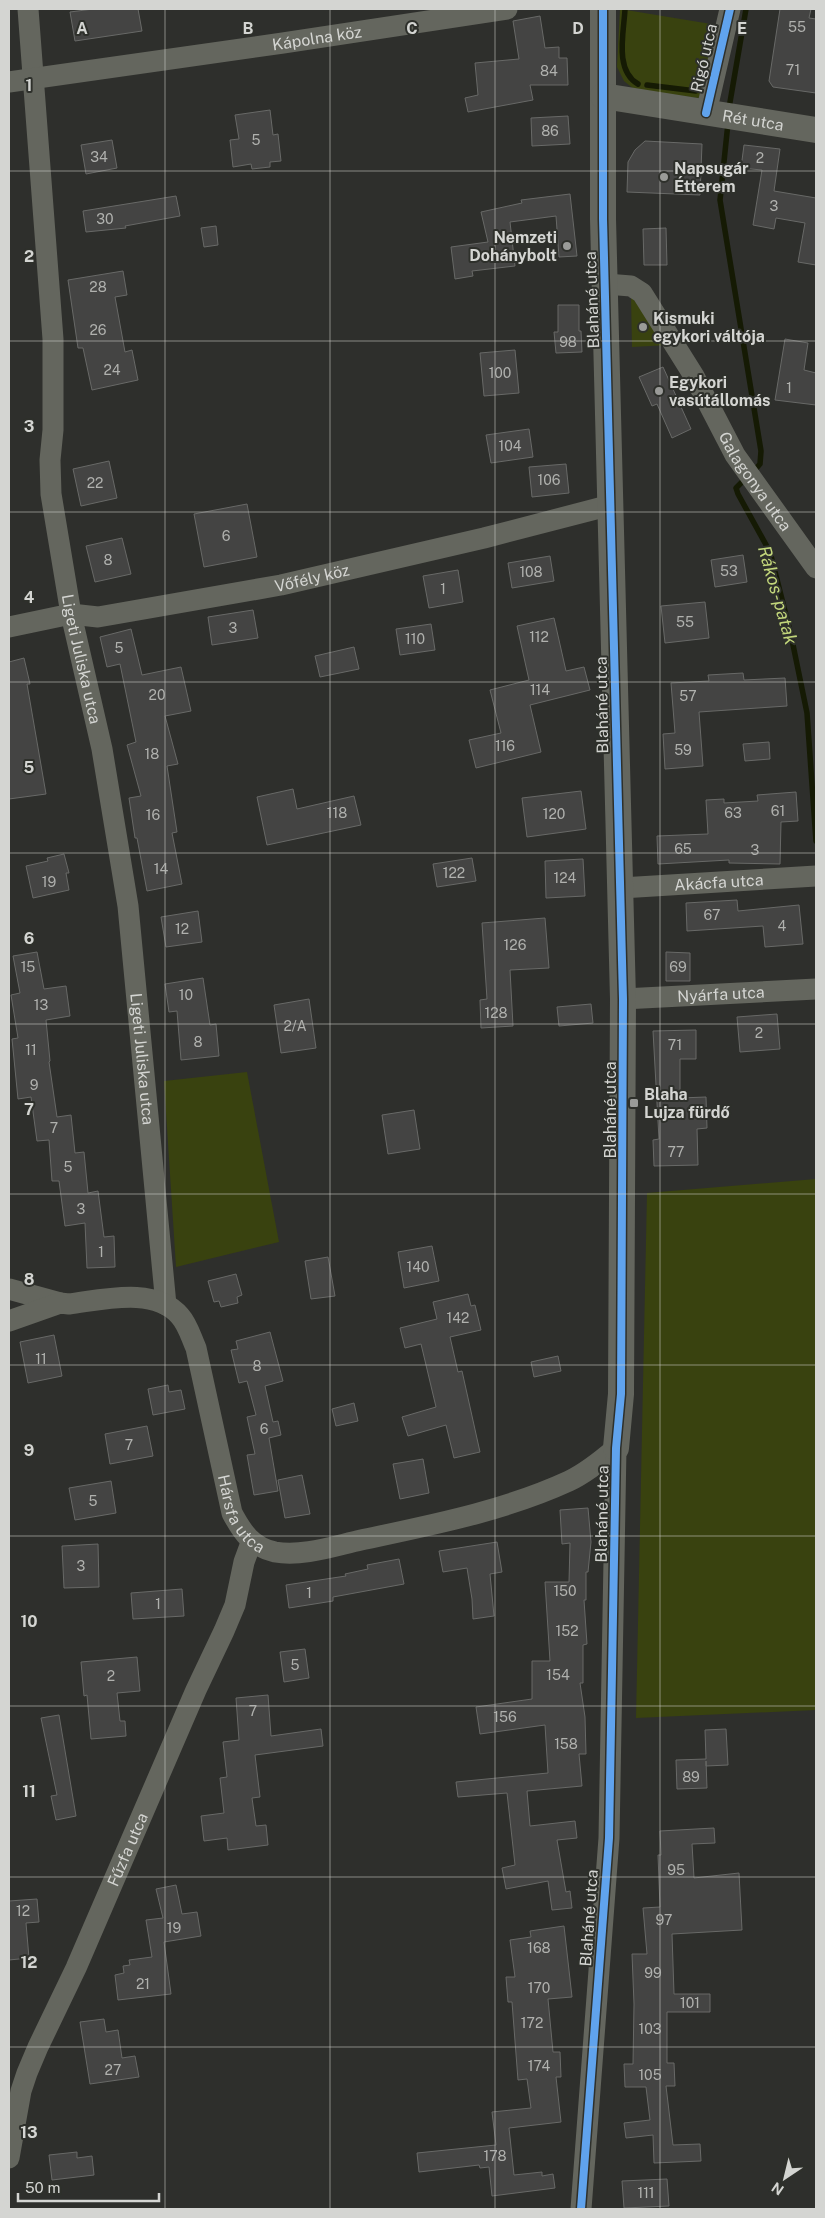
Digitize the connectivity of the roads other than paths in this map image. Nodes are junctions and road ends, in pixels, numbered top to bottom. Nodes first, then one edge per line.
1 (28, 9) edge
2 (507, 9) edge
3 (603, 9) edge
4 (730, 9) edge
5 (32, 79) junction
6 (9, 82) edge
7 (602, 96) junction
8 (710, 113) junction
9 (816, 130) edge
10 (606, 284) junction
11 (611, 505) junction
12 (816, 568) edge
13 (71, 614) junction
14 (9, 626) edge
15 (811, 877) edge
16 (621, 888) junction
17 (816, 989) edge
18 (623, 1000) junction
19 (9, 1289) edge
20 (60, 1303) junction
21 (166, 1305) junction
22 (9, 1320) edge
23 (616, 1448) junction
24 (251, 1543) junction
25 (9, 2158) edge
26 (580, 2209) edge

1 - 5 street, Ligeti Juliska utca
2 - 5 street, Kápolna köz
3 - 7 street, Blaháné utca
4 - 8 street, Rigó utca
5 - 6 street, Kápolna köz
5 - 13 street, Ligeti Juliska utca
7 - 8 street, Rét utca
7 - 10 street, Blaháné utca
8 - 9 street, Rét utca
10 - 11 street, Blaháné utca
10 - 12 street, Galagonya utca
11 - 13 street, Vőfély köz
11 - 16 street, Blaháné utca
13 - 14 street, Vőfély köz
13 - 21 street, Ligeti Juliska utca
15 - 16 street, Akácfa utca
16 - 18 street, Blaháné utca
17 - 18 street, Nyárfa utca
18 - 23 street, Blaháné utca
19 - 20 street
20 - 21 street, Hársfa utca
20 - 22 street, Hársfa utca
21 - 24 street, Hársfa utca
23 - 24 street, Hársfa utca
23 - 26 street, Blaháné utca
24 - 25 street, Fűzfa utca

